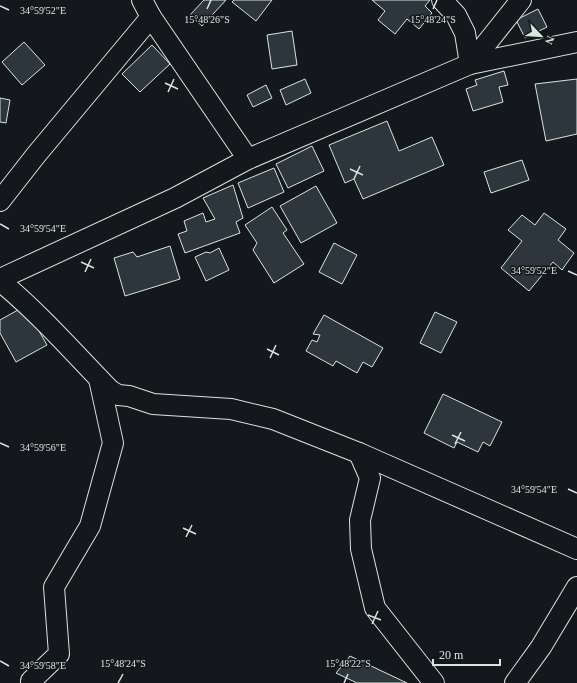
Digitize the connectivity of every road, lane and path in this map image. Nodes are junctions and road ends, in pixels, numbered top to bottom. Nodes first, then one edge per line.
1 (442, 0) edge
2 (520, 0) edge
3 (146, 8) edge
4 (577, 42) edge
5 (470, 64) junction
6 (248, 159) junction
7 (0, 201) edge
8 (0, 280) edge
9 (99, 379) junction
10 (359, 453) junction
11 (577, 549) edge
12 (577, 587) edge
13 (31, 683) edge
14 (434, 683) edge
15 (515, 683) edge

1 - 5 street
2 - 5 street
3 - 6 street
3 - 7 street
4 - 5 street
5 - 6 street
6 - 8 street
8 - 9 street
9 - 10 street
9 - 13 street
10 - 11 street
10 - 14 street
12 - 15 street

